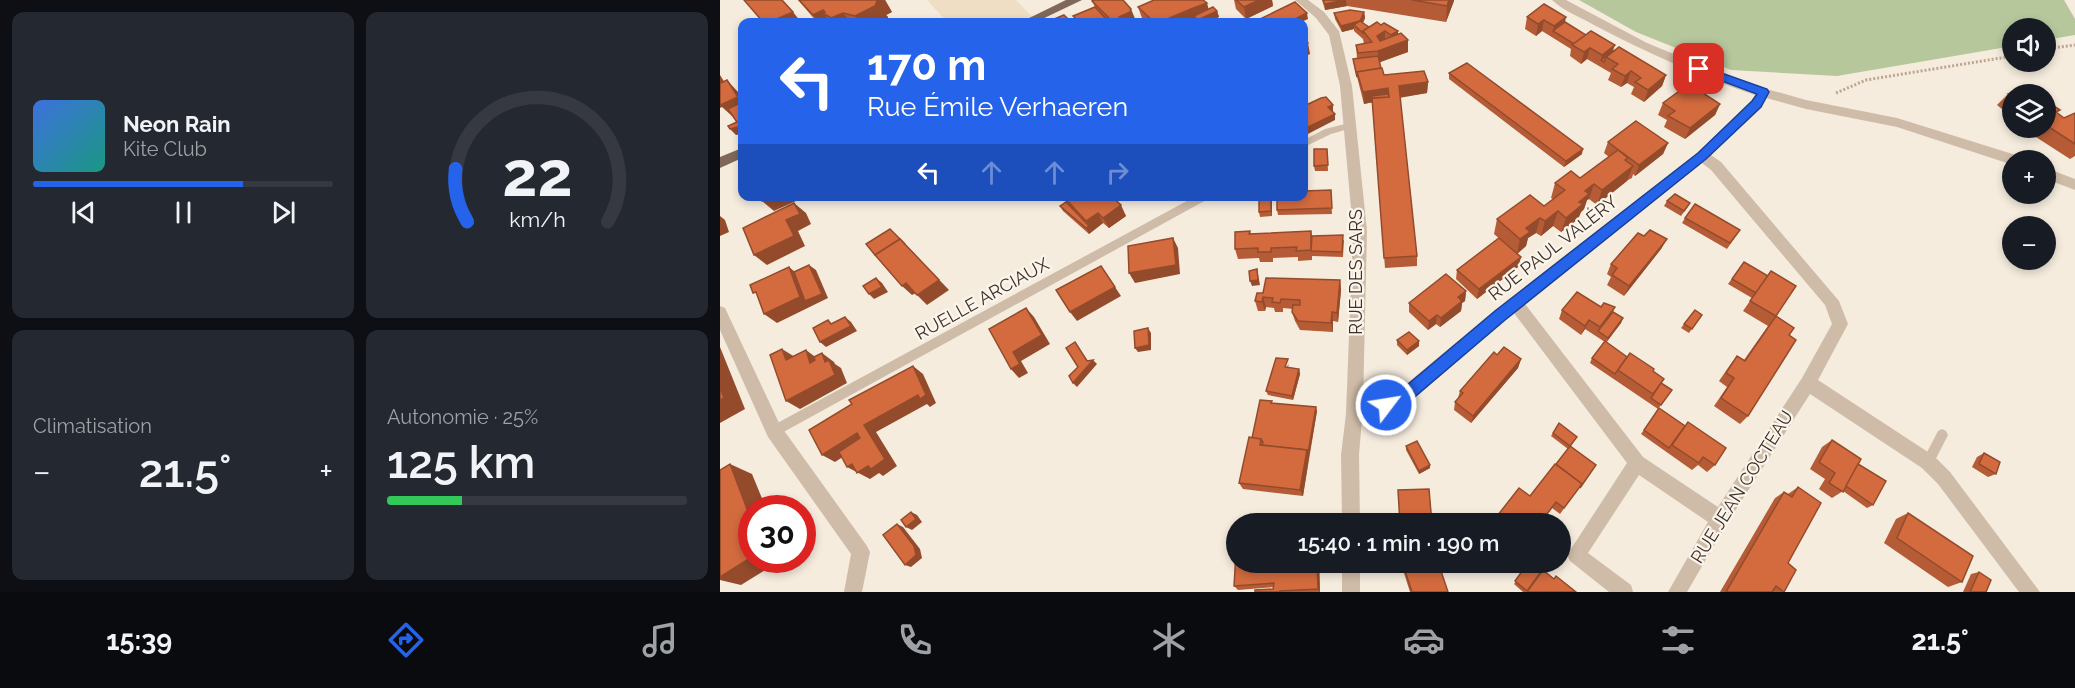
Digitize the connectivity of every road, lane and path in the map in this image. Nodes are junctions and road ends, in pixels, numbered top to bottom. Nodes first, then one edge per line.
1 (1076, 0) edge
2 (1558, 0) edge
3 (1297, 2) edge
4 (1036, 18) edge
5 (2075, 45) edge
6 (2056, 48) edge
7 (2002, 58) edge
8 (1763, 92) junction
9 (1819, 107) junction
10 (1349, 126) junction
11 (1308, 142) edge
12 (738, 155) edge
13 (1702, 156) junction
14 (2002, 156) edge
15 (720, 163) edge
16 (2056, 177) edge
17 (2075, 184) edge
18 (1196, 201) edge
19 (1516, 303) junction
20 (720, 313) edge
21 (1808, 383) junction
22 (1354, 414) junction
23 (774, 431) junction
24 (1942, 435) dead end
25 (1928, 462) junction
26 (1637, 464) junction
27 (1351, 513) edge
28 (1720, 519) junction
29 (1351, 573) edge
30 (853, 592) edge
31 (1352, 592) edge
32 (1624, 592) edge
33 (1677, 592) edge
34 (2031, 592) edge

1 - 4 main road
2 - 8 street
3 - 10 street, RUE DES SARS
5 - 6 path
7 - 9 path
8 - 9 street
8 - 13 street, RUE PAUL VALÉRY
9 - 14 street
10 - 11 lane
10 - 22 street, RUE DES SARS
12 - 15 main road
13 - 19 street, RUE PAUL VALÉRY
13 - 21 street, RUE JEAN COCTEAU
16 - 17 street
18 - 23 lane, RUELLE ARCIAUX
19 - 22 street, RUE PAUL VALÉRY
19 - 26 street
20 - 23 street
21 - 25 street
21 - 28 street, RUE JEAN COCTEAU
22 - 27 street, RUE DES SARS
23 - 30 street
24 - 25 lane
25 - 34 street
26 - 28 street
26 - 32 street
28 - 33 street, RUE JEAN COCTEAU
29 - 31 street

